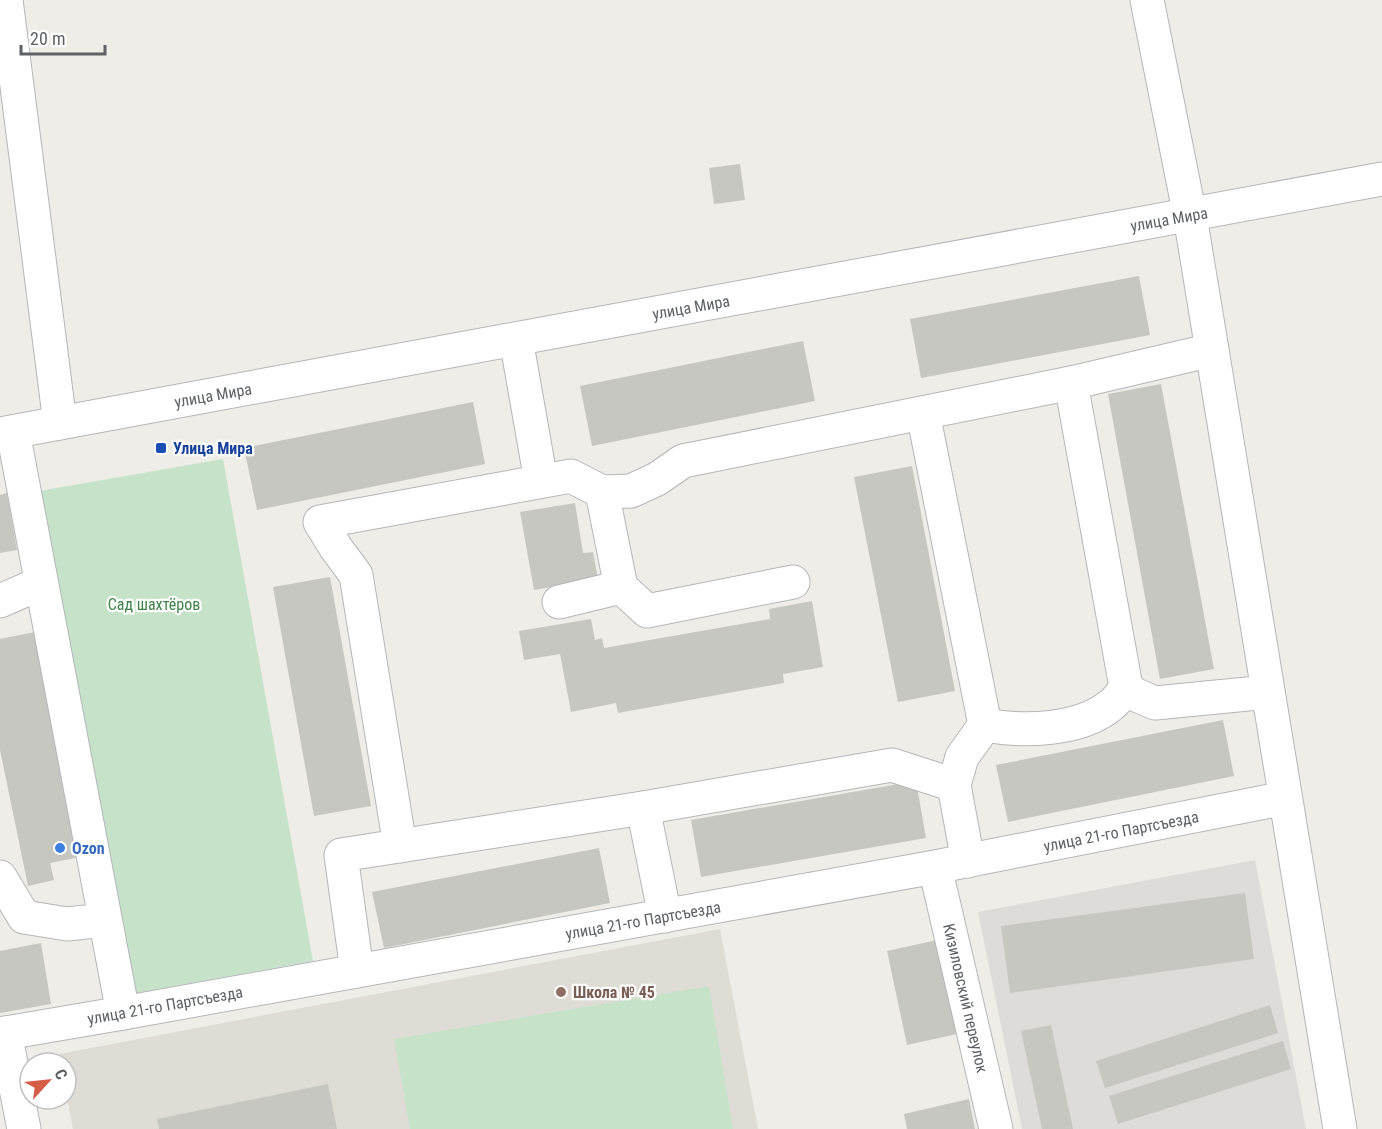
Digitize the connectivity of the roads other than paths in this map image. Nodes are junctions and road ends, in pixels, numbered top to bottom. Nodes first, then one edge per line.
1 (6, 0) edge
2 (1148, 0) edge
3 (1382, 179) edge
4 (1190, 216) junction
5 (516, 339) junction
6 (1212, 350) junction
7 (1071, 383) junction
8 (923, 413) junction
9 (60, 423) junction
10 (6, 433) edge
11 (541, 481) junction
12 (602, 492) junction
13 (793, 582) dead end
14 (41, 583) junction
15 (621, 587) junction
16 (1, 599) edge
17 (559, 602) dead end
18 (1126, 687) junction
19 (1268, 692) junction
20 (985, 725) junction
21 (954, 785) junction
22 (1285, 798) junction
23 (643, 808) junction
24 (400, 846) junction
25 (968, 861) junction
26 (935, 867) junction
27 (0, 877) edge
28 (665, 916) junction
29 (12, 919) edge
30 (105, 920) junction
31 (357, 971) junction
32 (123, 1013) junction
33 (2, 1033) edge
34 (24, 1129) edge
35 (996, 1129) edge
36 (1340, 1129) edge

1 - 9 street
2 - 4 street
3 - 4 street, улица Мира
4 - 5 street, улица Мира
4 - 6 street
5 - 9 street, улица Мира
5 - 11 street
6 - 7 street
6 - 19 street
7 - 8 street
7 - 18 street
8 - 12 street
8 - 20 street
9 - 10 street, улица Мира
10 - 14 street
11 - 12 street
11 - 24 street
12 - 15 street
13 - 15 street
14 - 16 street
14 - 30 street
15 - 17 street
18 - 19 street
18 - 20 street
19 - 22 street
20 - 21 street
21 - 23 street
21 - 25 street
22 - 25 street, улица 21-го Партсъезда
22 - 36 street
23 - 24 street
23 - 28 street
24 - 31 street
25 - 26 street, улица 21-го Партсъезда
26 - 28 street, улица 21-го Партсъезда
26 - 35 street, Кизиловский переулок
27 - 29 street
28 - 31 street, улица 21-го Партсъезда
29 - 30 street
30 - 32 street
31 - 32 street, улица 21-го Партсъезда
32 - 33 street, улица 21-го Партсъезда
33 - 34 street

